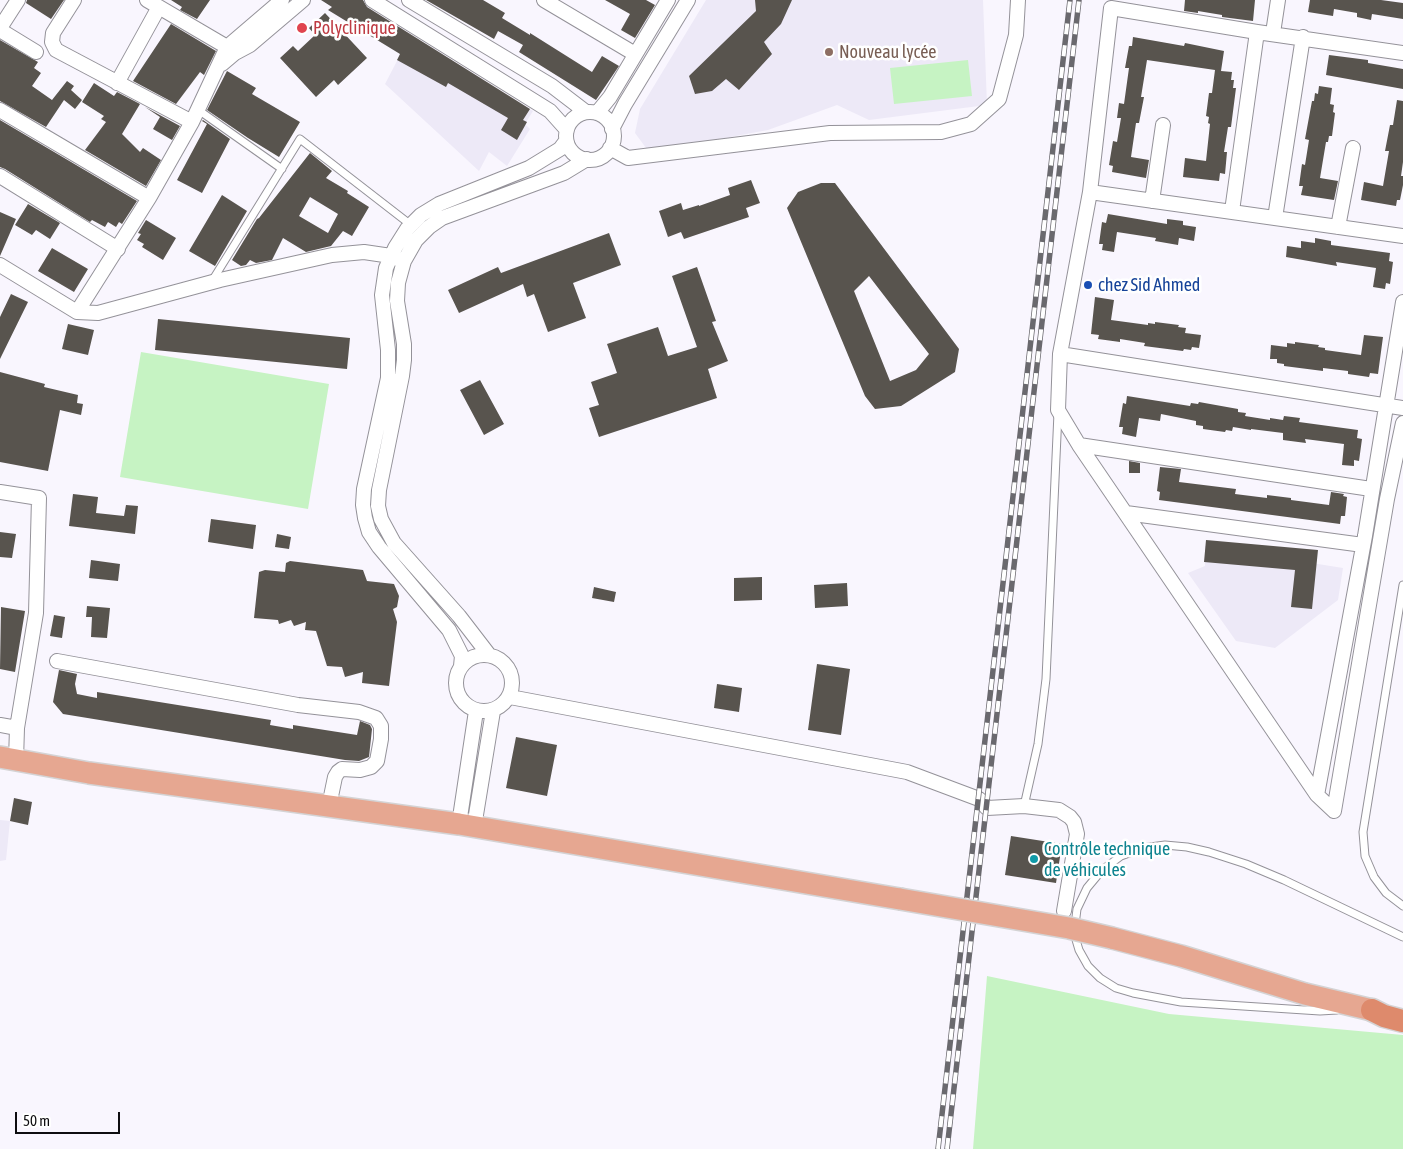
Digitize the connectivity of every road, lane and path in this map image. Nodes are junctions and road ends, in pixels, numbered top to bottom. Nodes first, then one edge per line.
1 (18, 0) edge
2 (74, 0) edge
3 (282, 0) edge
4 (303, 0) edge
5 (372, 0) edge
6 (409, 0) edge
7 (544, 0) edge
8 (668, 0) edge
9 (688, 0) edge
10 (1018, 0) edge
11 (1278, 0) edge
12 (153, 4) edge
13 (1112, 4) edge
14 (0, 29) edge
15 (1257, 32) junction
16 (1273, 33) junction
17 (1303, 37) junction
18 (227, 47) junction
19 (36, 52) dead end
20 (1403, 52) edge
21 (634, 54) junction
22 (218, 68) junction
23 (117, 83) junction
24 (592, 113) junction
25 (2, 116) edge
26 (194, 116) junction
27 (1163, 125) dead end
28 (612, 128) junction
29 (567, 135) junction
30 (610, 148) junction
31 (1353, 148) dead end
32 (587, 159) junction
33 (282, 169) junction
34 (0, 176) edge
35 (1090, 192) junction
36 (149, 198) junction
37 (1152, 201) junction
38 (1232, 211) junction
39 (1275, 218) junction
40 (411, 225) junction
41 (1338, 226) junction
42 (1403, 236) edge
43 (118, 249) junction
44 (397, 258) junction
45 (0, 265) edge
46 (211, 282) junction
47 (1403, 302) edge
48 (77, 312) junction
49 (1060, 354) junction
50 (1386, 404) junction
51 (1403, 408) edge
52 (1058, 410) junction
53 (1403, 423) edge
54 (1079, 445) junction
55 (1371, 489) junction
56 (0, 492) edge
57 (1126, 513) junction
58 (1363, 545) junction
59 (1403, 585) edge
60 (1352, 603) junction
61 (1369, 611) junction
62 (489, 655) junction
63 (58, 661) dead end
64 (461, 666) junction
65 (510, 696) junction
66 (493, 710) junction
67 (476, 711) junction
68 (0, 725) edge
69 (17, 728) junction
70 (8, 758) edge
71 (1317, 795) junction
72 (329, 806) junction
73 (1024, 806) junction
74 (466, 826) junction
75 (1403, 906) edge
76 (1064, 911) dead end
77 (1403, 937) edge
78 (1367, 1008) junction
79 (1403, 1011) edge
80 (1403, 1021) edge

1 - 14 street
2 - 23 street
3 - 18 street
4 - 22 street
5 - 29 street
6 - 24 street
7 - 21 street
8 - 21 street
9 - 28 street
10 - 30 street
11 - 16 street
12 - 18 street
12 - 23 street
13 - 15 street
13 - 35 street
14 - 19 street
15 - 16 street
15 - 38 street
16 - 17 street
17 - 20 street
17 - 39 street
18 - 22 street
21 - 24 street
22 - 26 street
23 - 26 street
24 - 28 street
24 - 29 street
25 - 36 street
26 - 33 lane
26 - 36 street
27 - 37 street
28 - 30 street
29 - 32 street
29 - 40 street
30 - 32 street
31 - 41 street
32 - 44 street
33 - 40 lane
33 - 46 lane
34 - 43 street
35 - 37 street
35 - 49 street
36 - 43 street
37 - 38 street
38 - 39 street
39 - 41 street
40 - 44 street
41 - 42 street
43 - 48 street
44 - 46 street
44 - 62 street
44 - 64 street
45 - 48 street
46 - 48 street
47 - 50 street
49 - 50 street
49 - 52 street
50 - 51 street
50 - 55 street
52 - 54 street
52 - 73 lane
53 - 61 street
54 - 55 street
54 - 57 street
55 - 58 street
56 - 69 street
57 - 58 street
57 - 71 street
58 - 60 street
59 - 75 lane
60 - 61 street
60 - 71 street
61 - 71 street
62 - 64 street
62 - 65 street
63 - 72 street
64 - 67 street
65 - 66 street
65 - 73 street
66 - 67 street
66 - 74 street
67 - 74 street
68 - 69 street
69 - 70 street
70 - 72 main road
72 - 74 main road
73 - 76 street
74 - 78 main road, bridge
77 - 78 lane
78 - 79 highway
78 - 80 highway

